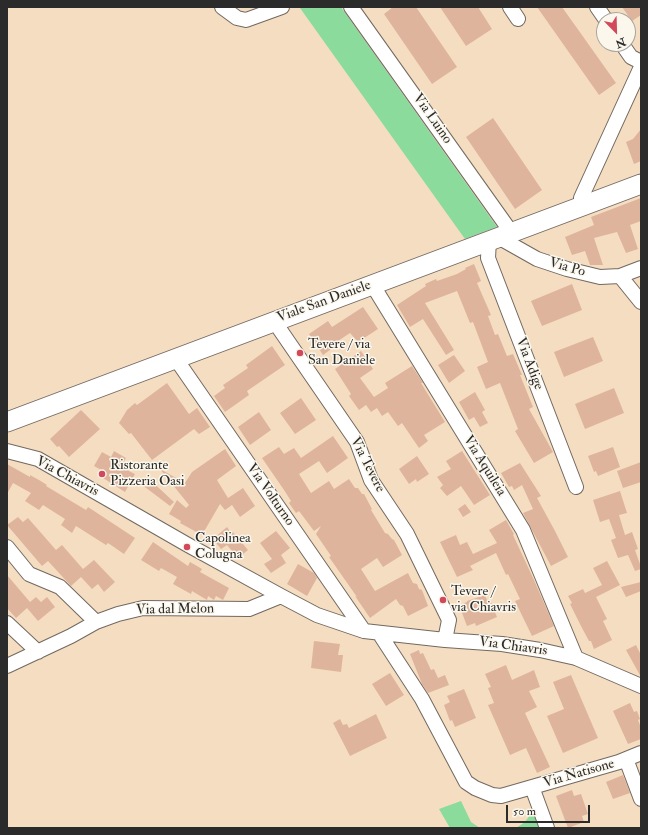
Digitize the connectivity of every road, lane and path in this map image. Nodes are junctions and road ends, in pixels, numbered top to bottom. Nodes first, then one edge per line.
1 (222, 7) edge
2 (282, 7) edge
3 (351, 7) edge
4 (627, 52) edge
5 (641, 62) edge
6 (641, 67) edge
7 (641, 184) edge
8 (583, 205) junction
9 (499, 236) junction
10 (641, 268) edge
11 (620, 276) junction
12 (372, 284) junction
13 (641, 302) edge
14 (274, 321) junction
15 (176, 358) junction
16 (7, 422) edge
17 (7, 451) edge
18 (576, 487) dead end
19 (7, 548) edge
20 (281, 596) junction
21 (7, 622) edge
22 (96, 622) junction
23 (364, 631) junction
24 (379, 633) junction
25 (445, 640) junction
26 (38, 652) junction
27 (576, 658) junction
28 (7, 666) edge
29 (641, 686) edge
30 (641, 753) edge
31 (626, 759) junction
32 (532, 787) junction
33 (641, 799) edge
34 (548, 828) edge

1 - 2 street
3 - 9 street, Via Luino
4 - 5 street
6 - 8 street
7 - 8 street, Viale San Daniele
8 - 9 street, Viale San Daniele
9 - 11 street, Via Po
9 - 12 street, Viale San Daniele
9 - 18 street, Via Adige
10 - 11 street, Via Po
11 - 13 street
12 - 14 street, Viale San Daniele
12 - 27 street, Via Aquileia
14 - 15 street, Viale San Daniele
14 - 25 street, Via Tevere
15 - 16 street, Viale San Daniele
15 - 23 street, Via Volturno
17 - 20 street, Via Chiavris
19 - 22 street
20 - 22 street, Via dal Melon
20 - 23 street, Via Chiavris
21 - 26 street
22 - 26 street, Via dal Melon
23 - 24 street, Via Chiavris
24 - 25 street, Via Chiavris
24 - 32 street, Via Natisone
25 - 27 street, Via Chiavris
26 - 28 street, Via dal Melon
27 - 29 street, Via Chiavris
30 - 31 street, Via Natisone
31 - 32 street, Via Natisone
31 - 33 street, Via Natisone
32 - 34 street

